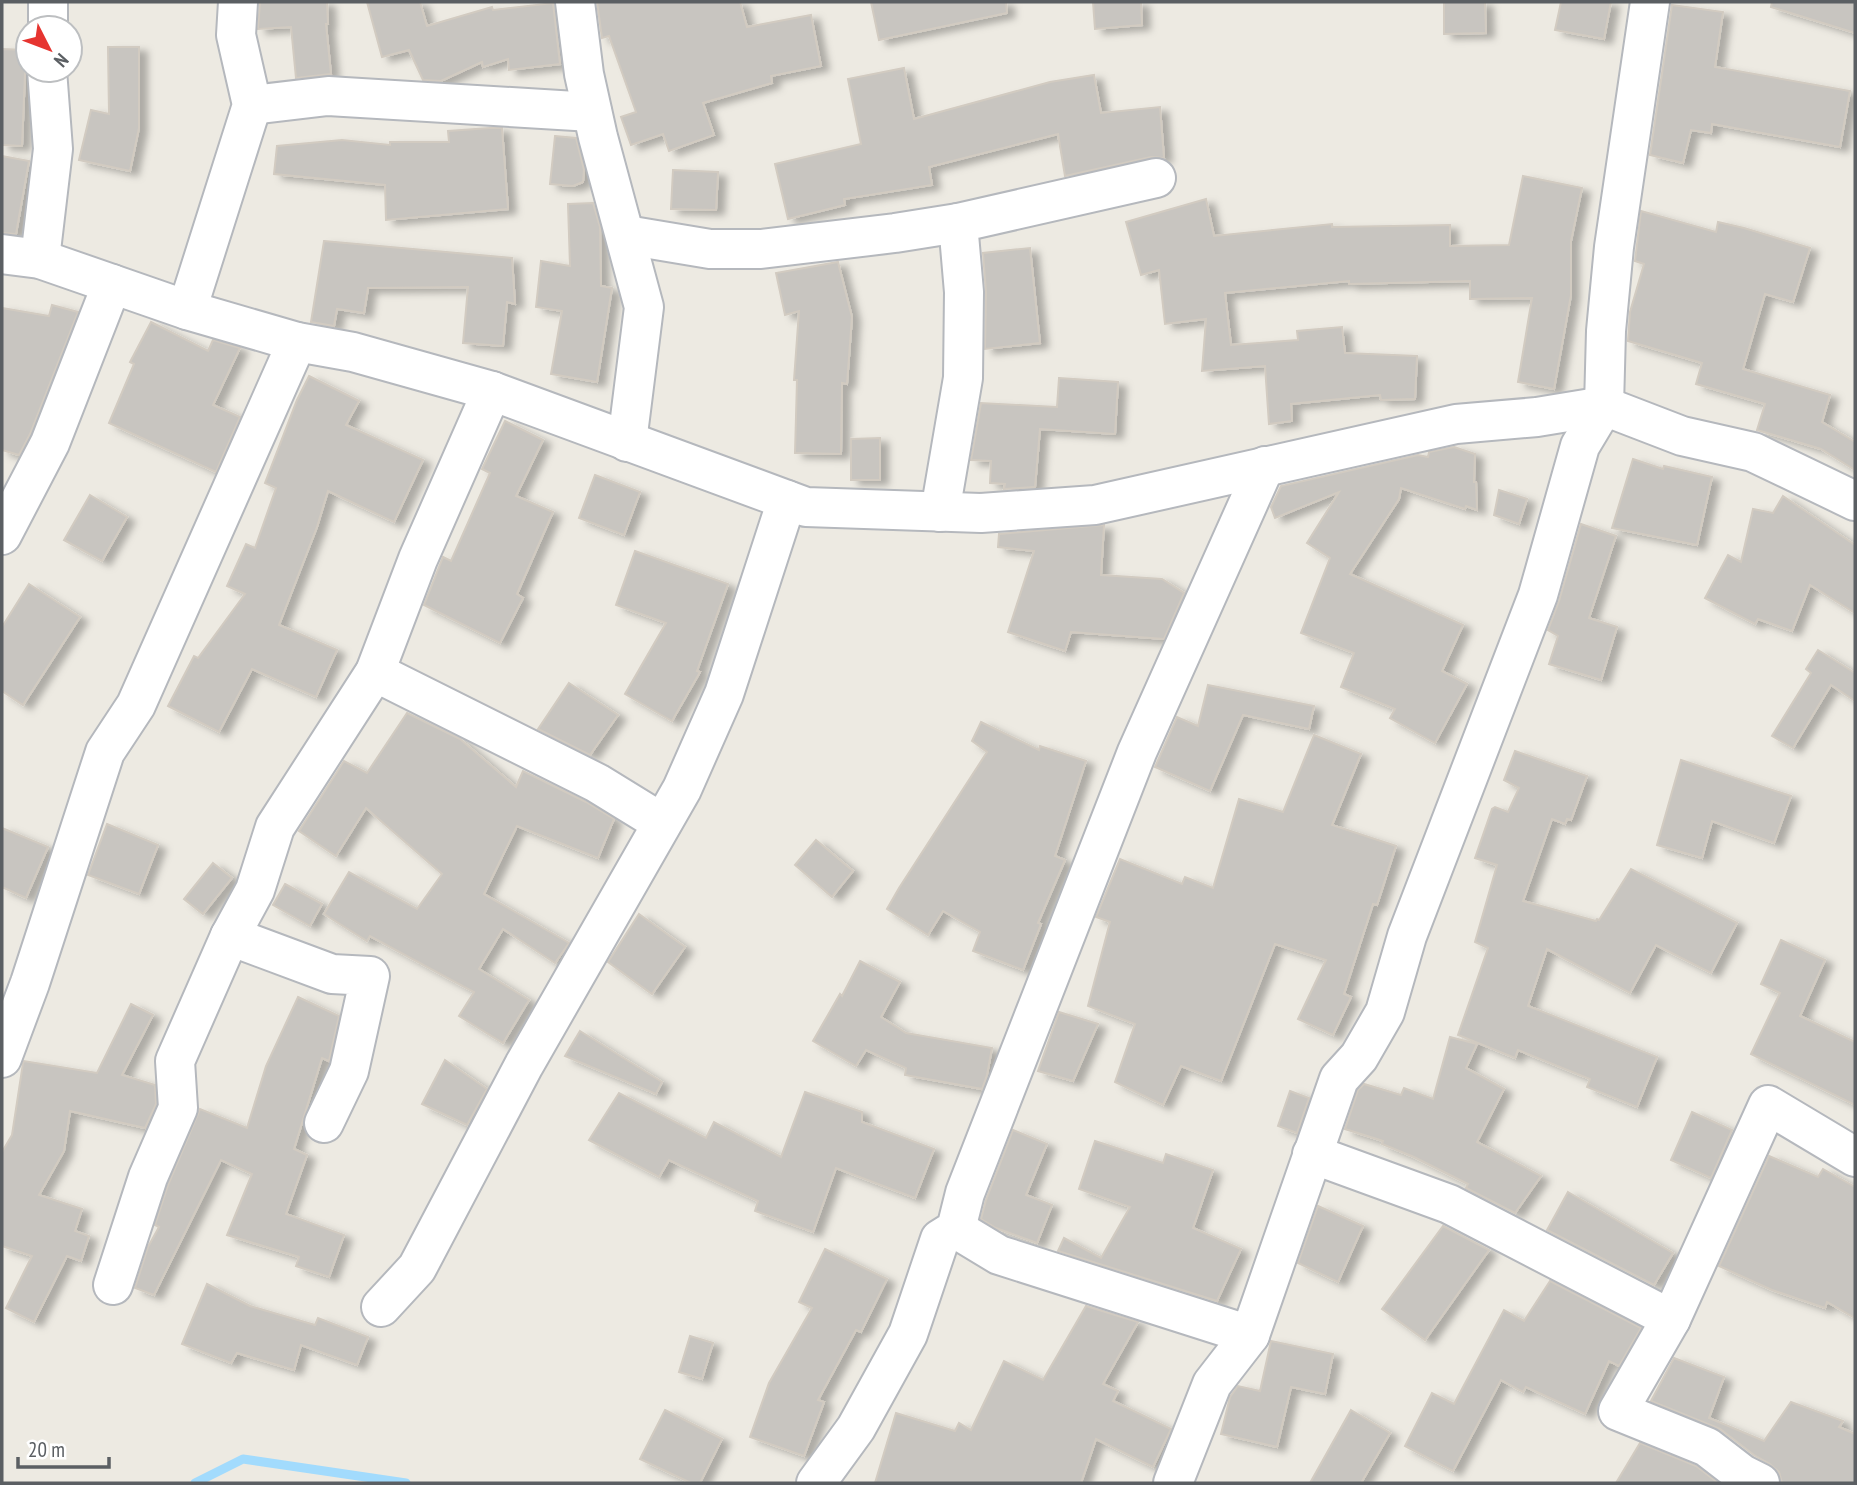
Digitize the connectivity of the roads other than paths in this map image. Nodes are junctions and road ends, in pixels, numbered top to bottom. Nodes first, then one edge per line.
1 (238, 2) edge
2 (575, 2) edge
3 (1650, 2) edge
4 (48, 84) edge
5 (252, 104) junction
6 (592, 112) junction
7 (1156, 178) dead end
8 (958, 223) junction
9 (626, 235) junction
10 (2, 254) edge
11 (40, 259) junction
12 (112, 284) junction
13 (187, 310) junction
14 (296, 342) junction
15 (492, 391) junction
16 (1604, 406) junction
17 (627, 442) junction
18 (1265, 466) junction
19 (787, 500) junction
20 (1855, 501) edge
21 (940, 512) junction
22 (2, 535) edge
23 (375, 672) junction
24 (662, 823) junction
25 (230, 936) junction
26 (2, 1058) edge
27 (324, 1123) dead end
28 (1312, 1154) junction
29 (1855, 1157) edge
30 (956, 1229) junction
31 (113, 1285) dead end
32 (381, 1307) dead end
33 (1671, 1320) junction
34 (1250, 1335) junction
35 (816, 1483) edge
36 (1173, 1483) edge
37 (1760, 1483) edge

1 - 5 street
2 - 6 street
3 - 16 street
4 - 11 street
5 - 6 street
5 - 13 street
6 - 9 street
7 - 8 street
8 - 9 street
8 - 21 street
9 - 17 street
10 - 11 street
11 - 12 street
12 - 13 street
12 - 22 street
13 - 14 street
14 - 15 street
14 - 26 street
15 - 17 street
15 - 23 street
16 - 18 street
16 - 20 street
16 - 28 street
17 - 19 street
18 - 21 street
18 - 30 street
19 - 21 street
19 - 24 street
23 - 24 street
23 - 25 street
24 - 32 street
25 - 27 street
25 - 31 street
28 - 33 street
28 - 34 street
29 - 33 street
30 - 34 street
30 - 35 street
33 - 37 street
34 - 36 street

